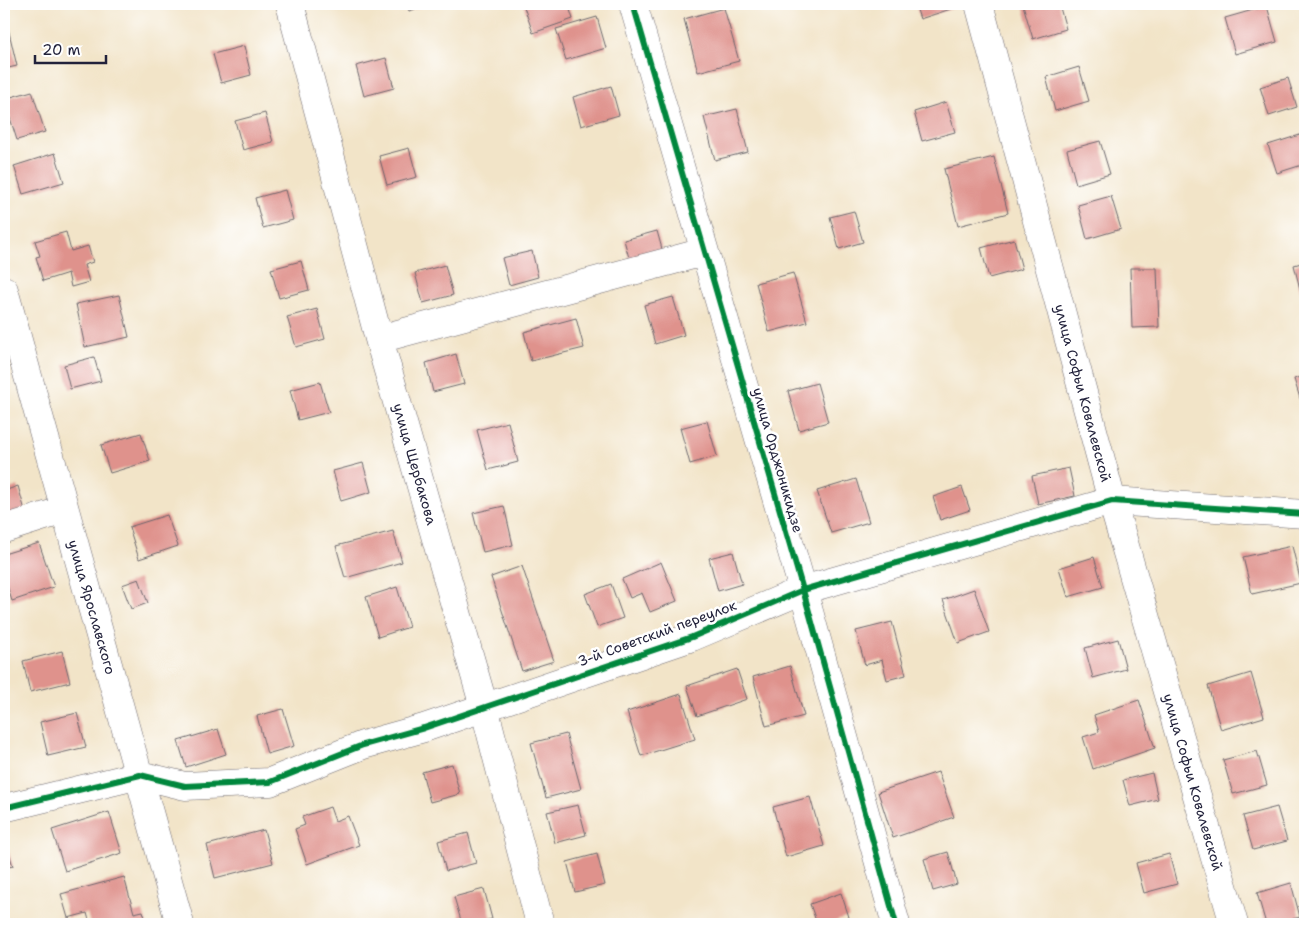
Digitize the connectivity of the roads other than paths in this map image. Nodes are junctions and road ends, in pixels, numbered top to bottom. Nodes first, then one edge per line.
1 (290, 4) edge
2 (633, 4) edge
3 (979, 4) edge
4 (704, 252) junction
5 (4, 290) edge
6 (379, 339) junction
7 (1112, 501) junction
8 (64, 510) junction
9 (1305, 514) edge
10 (4, 529) edge
11 (803, 590) junction
12 (484, 707) junction
13 (140, 775) junction
14 (4, 808) edge
15 (180, 924) edge
16 (540, 924) edge
17 (896, 924) edge
18 (1234, 924) edge

1 - 6 street, улица Щербакова
2 - 4 street, улица Орджоникидзе
3 - 7 street, улица Софьи Ковалевской
4 - 6 street
4 - 11 street, улица Орджоникидзе
5 - 8 street, улица Ярославского
6 - 12 street, улица Щербакова
7 - 9 street, 3-й Советский переулок
7 - 11 street, 3-й Советский переулок
7 - 18 street, улица Софьи Ковалевской
8 - 10 street
8 - 13 street, улица Ярославского
11 - 12 street, 3-й Советский переулок
11 - 17 street, улица Орджоникидзе
12 - 13 street, 3-й Советский переулок
12 - 16 street, улица Щербакова
13 - 14 street
13 - 15 street, улица Ярославского

